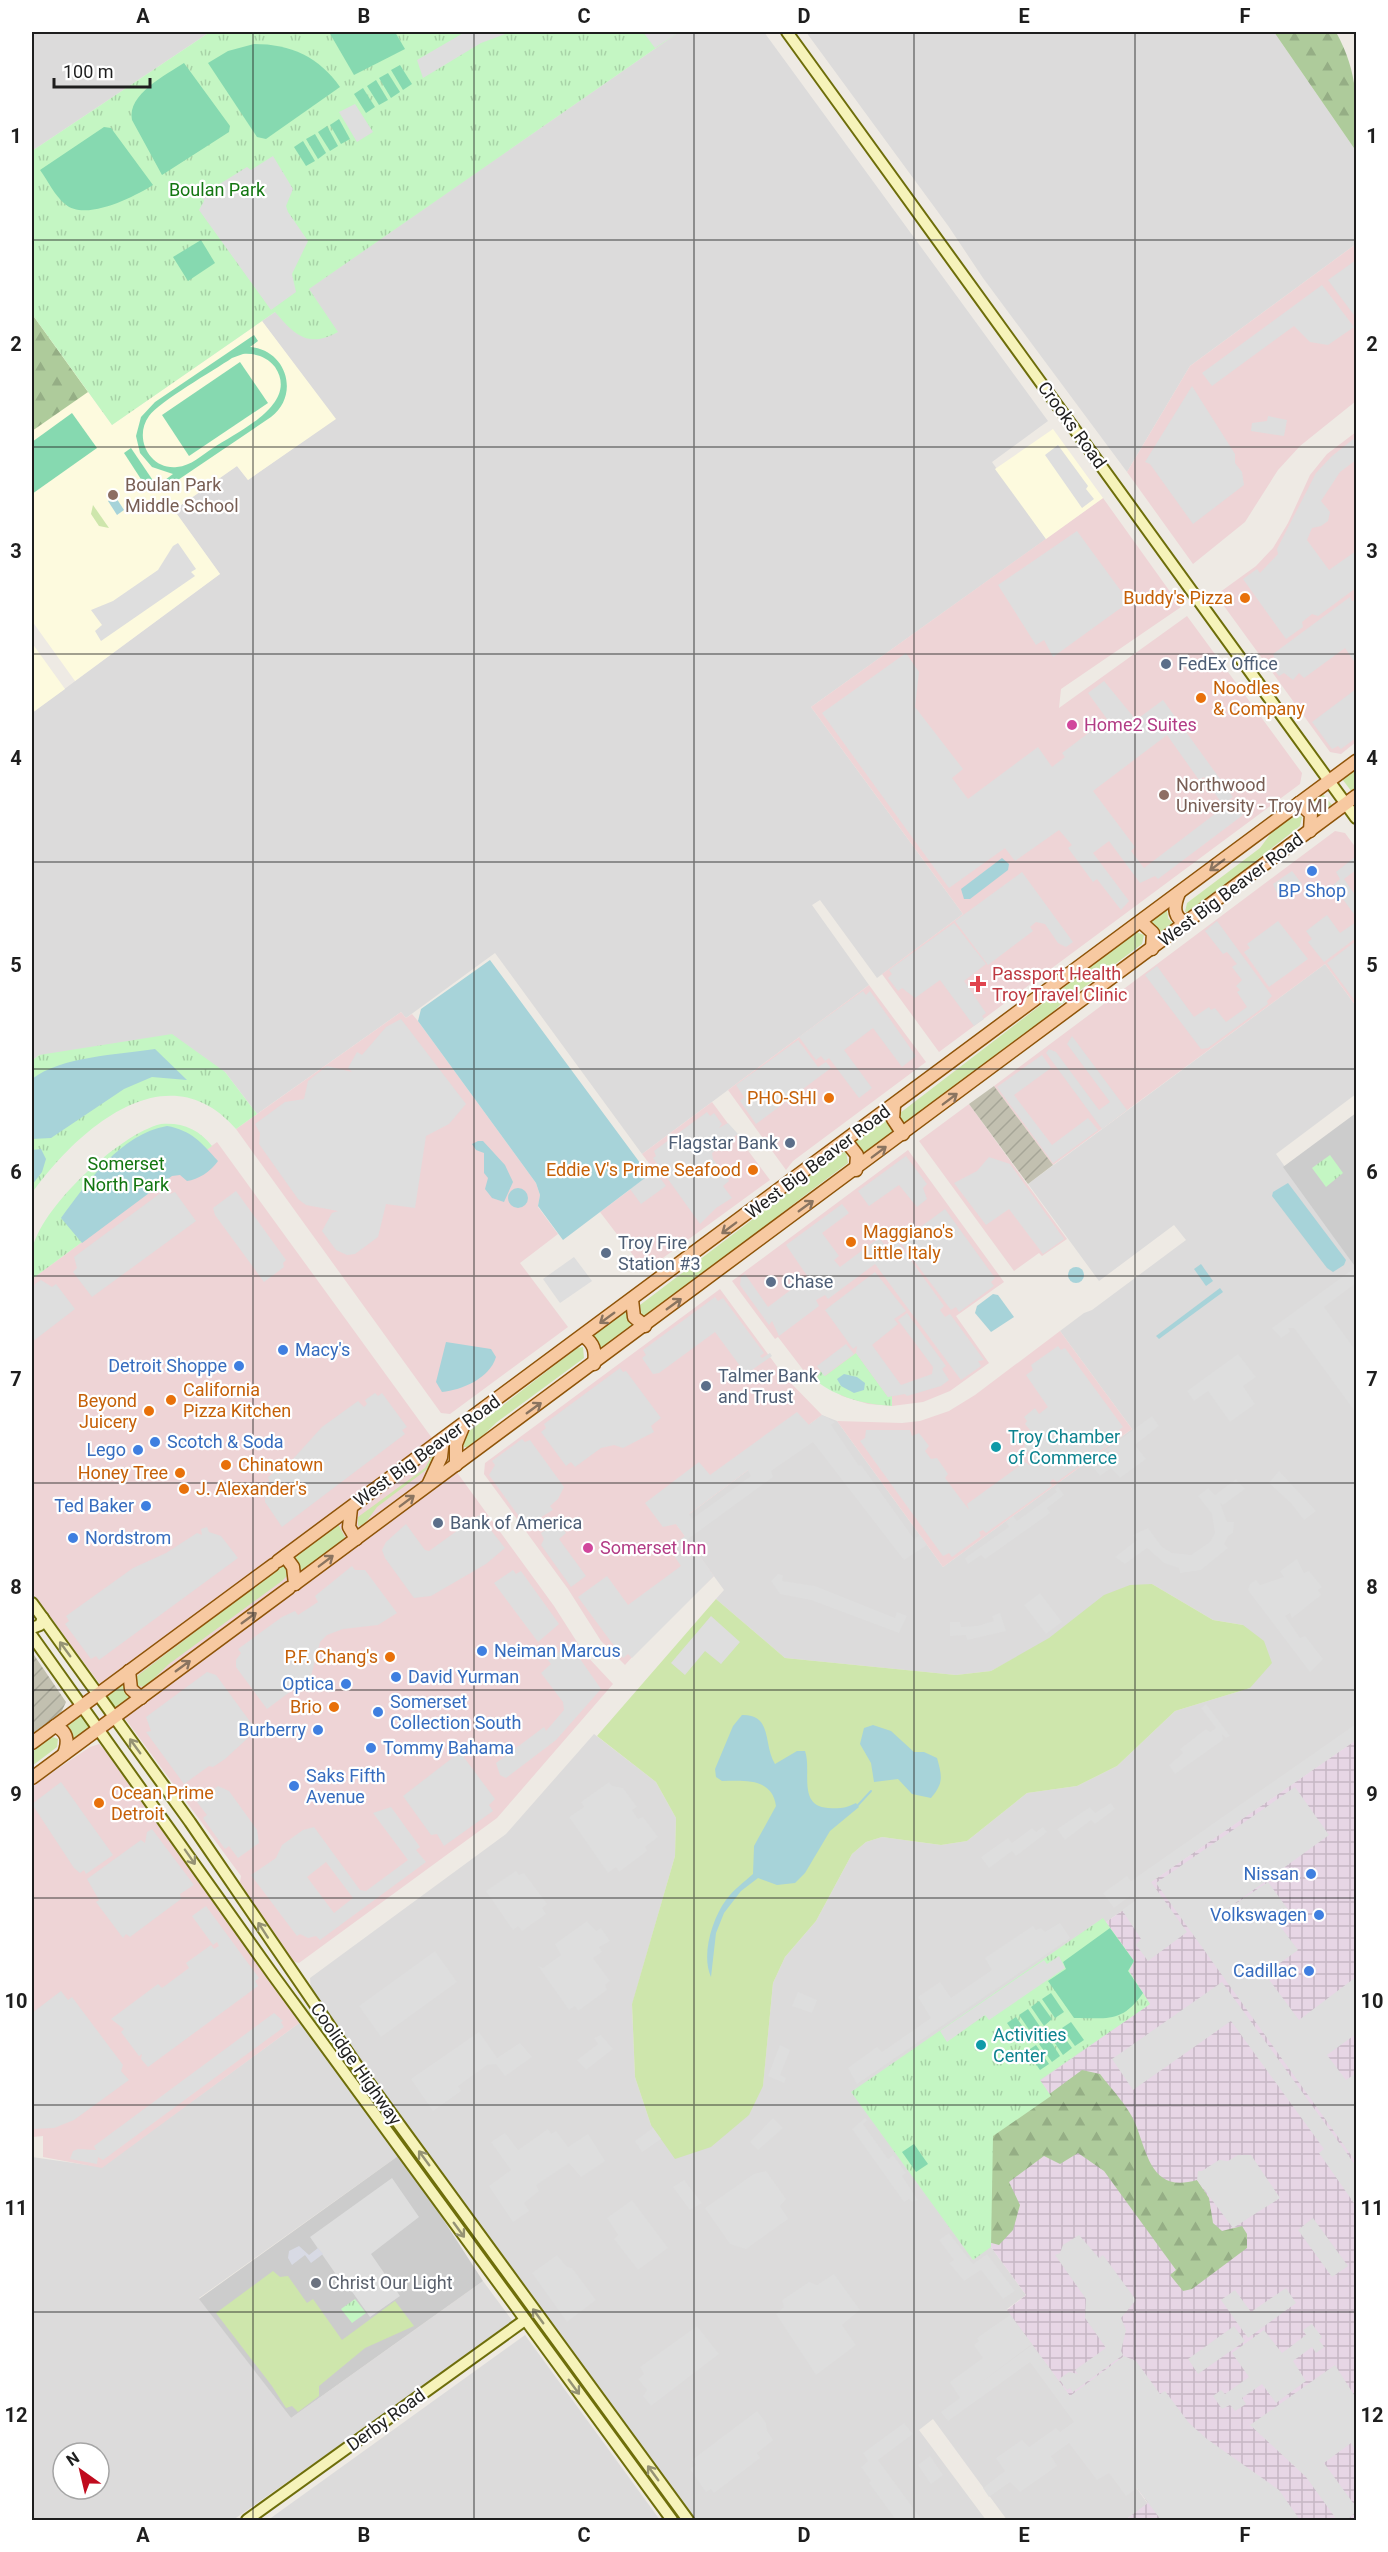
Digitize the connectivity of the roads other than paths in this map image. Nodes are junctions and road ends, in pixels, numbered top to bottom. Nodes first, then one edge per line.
1 (787, 32) edge
2 (1356, 761) edge
3 (1329, 781) junction
4 (1351, 800) edge
5 (1299, 803) junction
6 (1356, 818) edge
7 (1310, 831) junction
8 (1179, 893) junction
9 (1141, 922) junction
10 (1185, 923) junction
11 (1152, 949) junction
12 (894, 1106) junction
13 (903, 1134) junction
14 (846, 1141) junction
15 (855, 1170) junction
16 (632, 1300) junction
17 (645, 1326) junction
18 (583, 1336) junction
19 (594, 1364) junction
20 (465, 1423) junction
21 (443, 1439) junction
22 (456, 1465) junction
23 (428, 1486) junction
24 (351, 1508) junction
25 (356, 1539) junction
26 (278, 1561) junction
27 (292, 1586) junction
28 (32, 1603) edge
29 (42, 1618) junction
30 (32, 1628) edge
31 (32, 1636) edge
32 (129, 1671) junction
33 (98, 1694) junction
34 (141, 1698) junction
35 (82, 1706) junction
36 (114, 1717) junction
37 (55, 1726) junction
38 (99, 1729) junction
39 (32, 1743) edge
40 (64, 1754) junction
41 (157, 1776) junction
42 (32, 1778) edge
43 (139, 1784) junction
44 (224, 1870) junction
45 (204, 1876) junction
46 (366, 2079) junction
47 (352, 2082) junction
48 (502, 2266) junction
49 (489, 2271) junction
50 (525, 2320) junction
51 (248, 2520) edge
52 (672, 2520) edge
53 (688, 2520) edge

1 - 3 main road, Crooks Road
2 - 3 main road, West Big Beaver Road
3 - 4 main road, Crooks Road
3 - 5 main road, West Big Beaver Road
4 - 6 main road, Crooks Road
4 - 7 main road, West Big Beaver Road
5 - 7 main road
5 -> 8 main road, West Big Beaver Road
7 - 10 main road, West Big Beaver Road
8 - 9 main road, West Big Beaver Road
8 - 10 main road
9 - 11 main road
9 - 12 main road, West Big Beaver Road
10 - 11 main road, West Big Beaver Road
13 -> 11 main road, West Big Beaver Road
12 - 13 main road
12 - 14 main road, West Big Beaver Road
15 -> 13 main road, West Big Beaver Road
14 - 15 main road
14 -> 16 main road, West Big Beaver Road
17 -> 15 main road, West Big Beaver Road
16 - 17 main road
16 -> 18 main road, West Big Beaver Road
17 - 19 main road, West Big Beaver Road
18 - 19 main road
18 - 20 main road, West Big Beaver Road
22 -> 19 main road, West Big Beaver Road
20 - 21 main road, West Big Beaver Road
20 - 22 main road
21 - 23 main road
21 - 24 main road, West Big Beaver Road
22 - 23 main road, West Big Beaver Road
25 -> 23 main road, West Big Beaver Road
24 - 25 main road
24 - 26 main road, West Big Beaver Road
27 -> 25 main road, West Big Beaver Road
26 - 27 main road
26 - 32 main road, West Big Beaver Road
34 -> 27 main road, West Big Beaver Road
28 - 29 main road, Coolidge Highway
29 - 30 main road
33 -> 29 main road, Coolidge Highway
31 - 35 main road, Coolidge Highway
32 - 33 main road, West Big Beaver Road
32 - 34 main road
33 - 35 main road, West Big Beaver Road
33 - 36 main road, Coolidge Highway
34 - 36 main road, West Big Beaver Road
35 - 37 main road, West Big Beaver Road
35 - 38 main road, Coolidge Highway
36 - 38 main road, West Big Beaver Road
41 -> 36 main road, Coolidge Highway
37 - 39 main road, West Big Beaver Road
37 - 40 main road
38 - 40 main road, West Big Beaver Road
38 - 43 main road, Coolidge Highway
40 - 42 main road, West Big Beaver Road
41 - 43 main road
41 - 44 main road, Coolidge Highway
43 -> 45 main road, Coolidge Highway
44 - 45 main road
46 -> 44 main road, Coolidge Highway
45 - 47 main road, Coolidge Highway
46 - 47 main road
48 -> 46 main road, Coolidge Highway
47 -> 49 main road, Coolidge Highway
48 - 49 main road
53 -> 48 main road, Coolidge Highway
49 - 50 main road, Coolidge Highway
50 - 51 main road, Derby Road
50 -> 52 main road, Coolidge Highway

